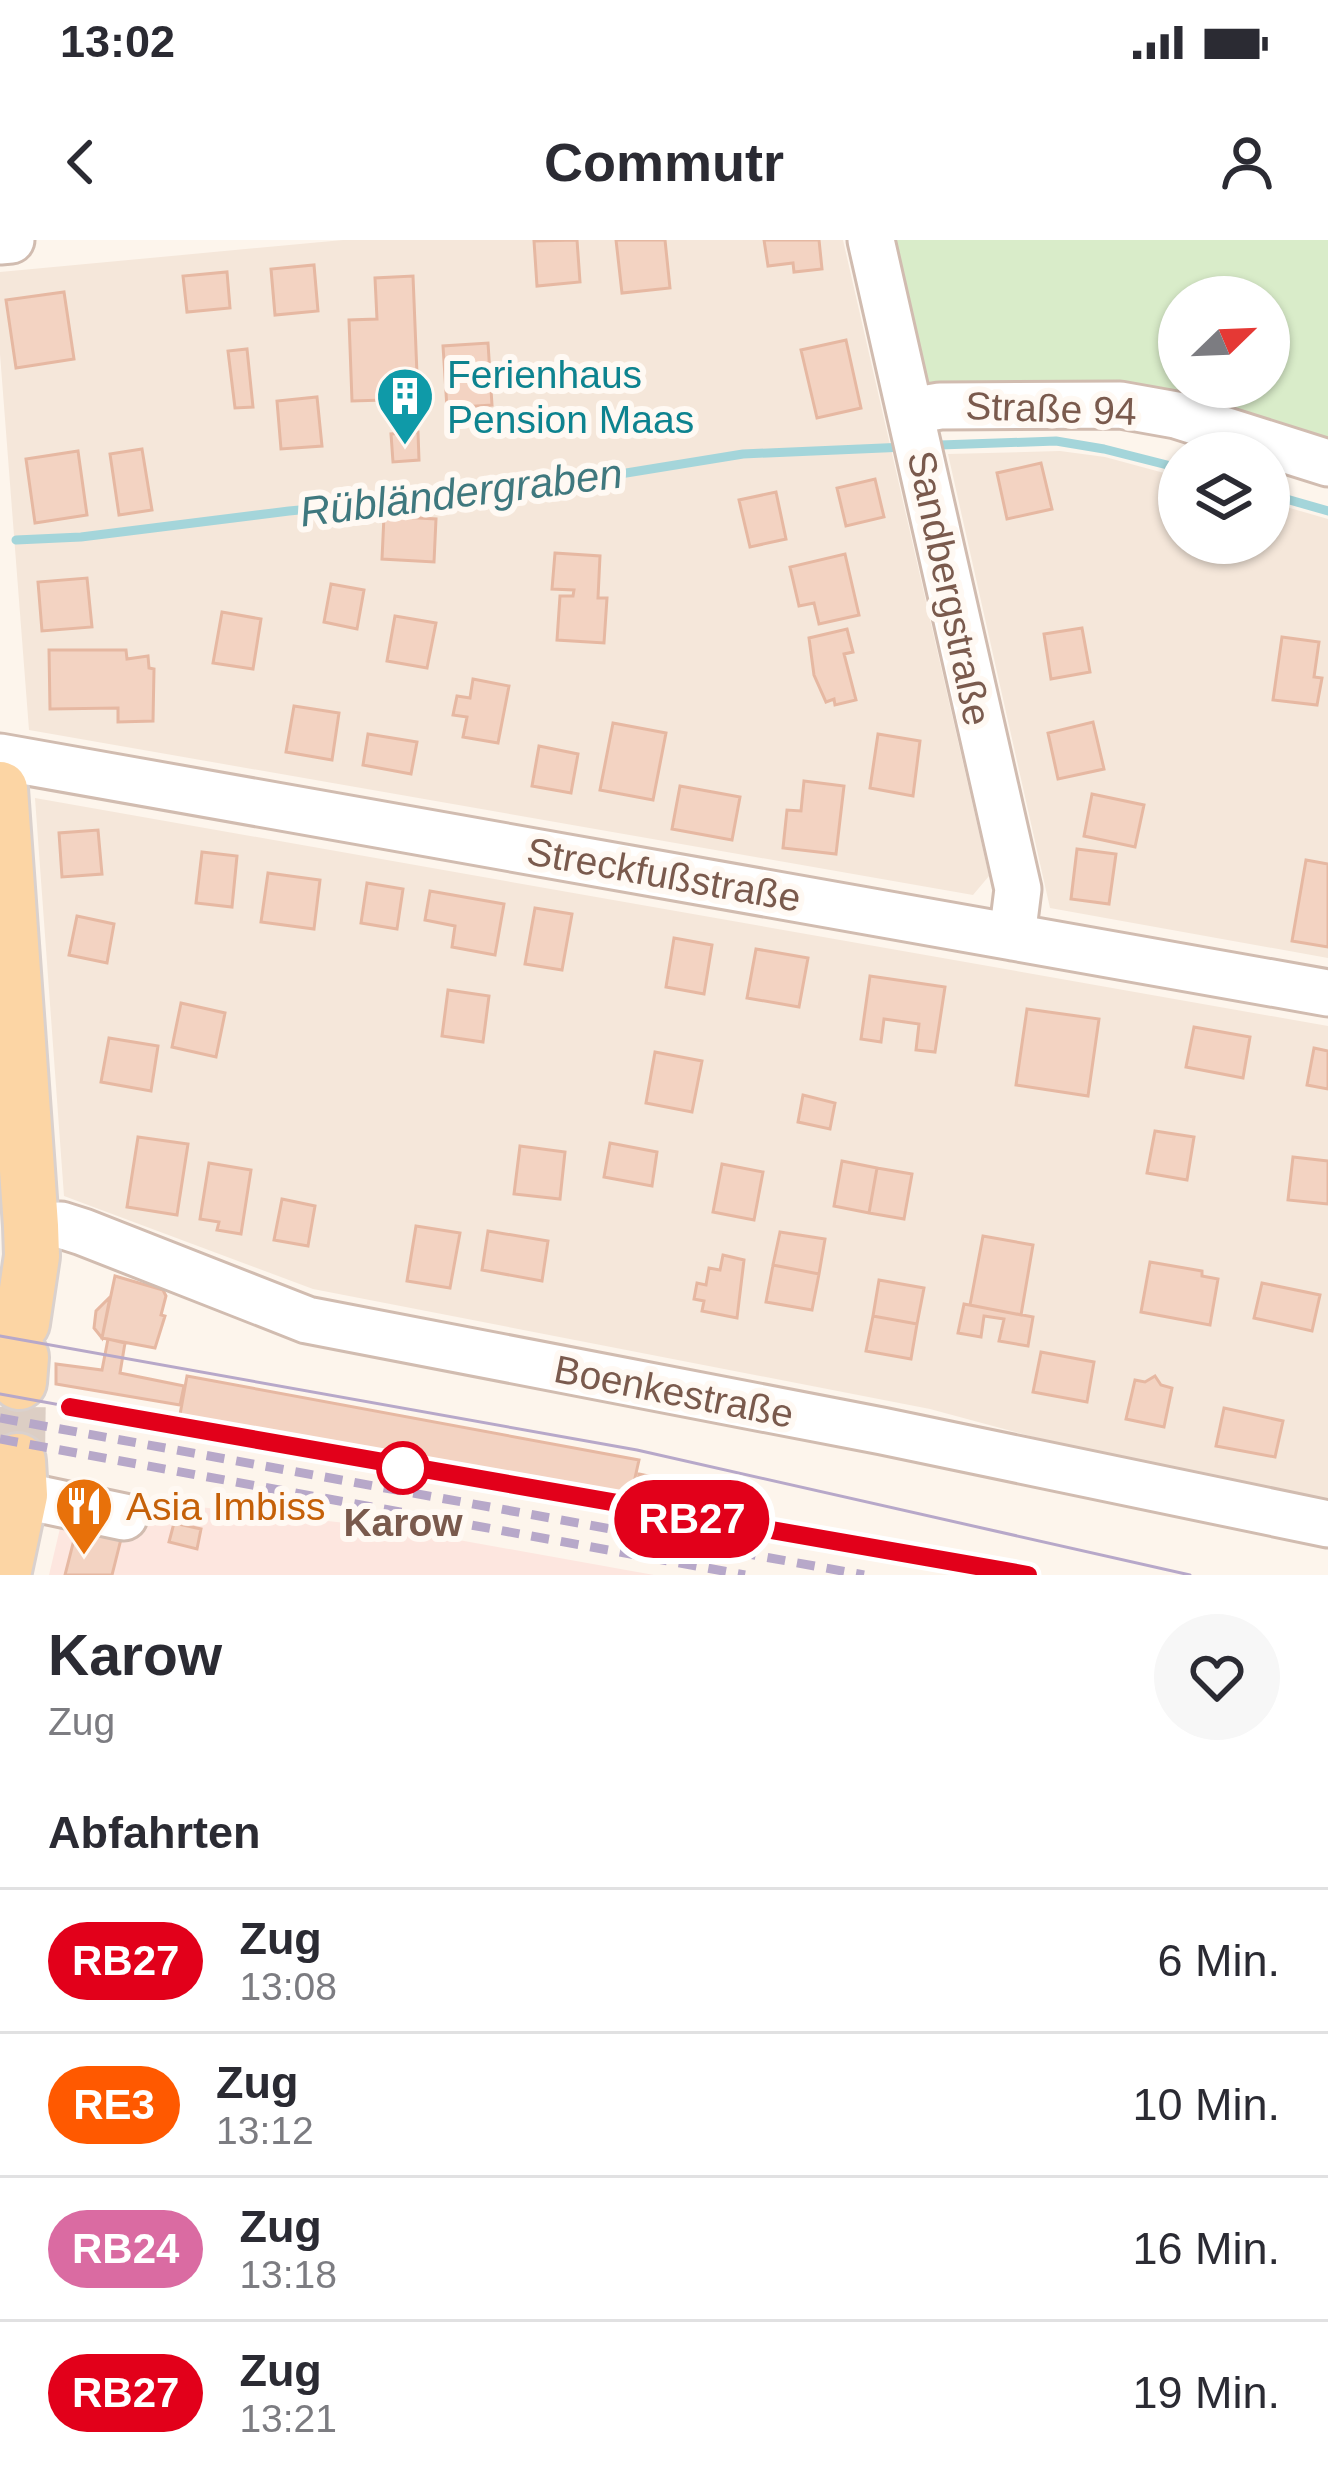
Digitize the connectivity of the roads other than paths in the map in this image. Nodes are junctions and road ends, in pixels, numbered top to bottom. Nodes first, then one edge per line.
1 (11, 240) edge
2 (871, 240) edge
3 (0, 241) edge
4 (911, 411) junction
5 (1328, 463) edge
6 (0, 757) edge
7 (0, 789) edge
8 (1012, 937) junction
9 (1328, 993) edge
10 (21, 1245) edge
11 (21, 1354) tunnel mouth
12 (14, 1491) edge
13 (124, 1517) dead end
14 (1328, 1524) edge
15 (3, 1575) edge

1 - 3 street
2 - 4 street, Sandbergstraße
4 - 5 street, Straße 94
4 - 8 street, Sandbergstraße
6 - 8 street, Streckfußstraße
7 - 10 main road
8 - 9 street, Streckfußstraße
10 - 11 main road
10 - 14 street, Boenkestraße
12 - 13 street
12 - 15 main road

